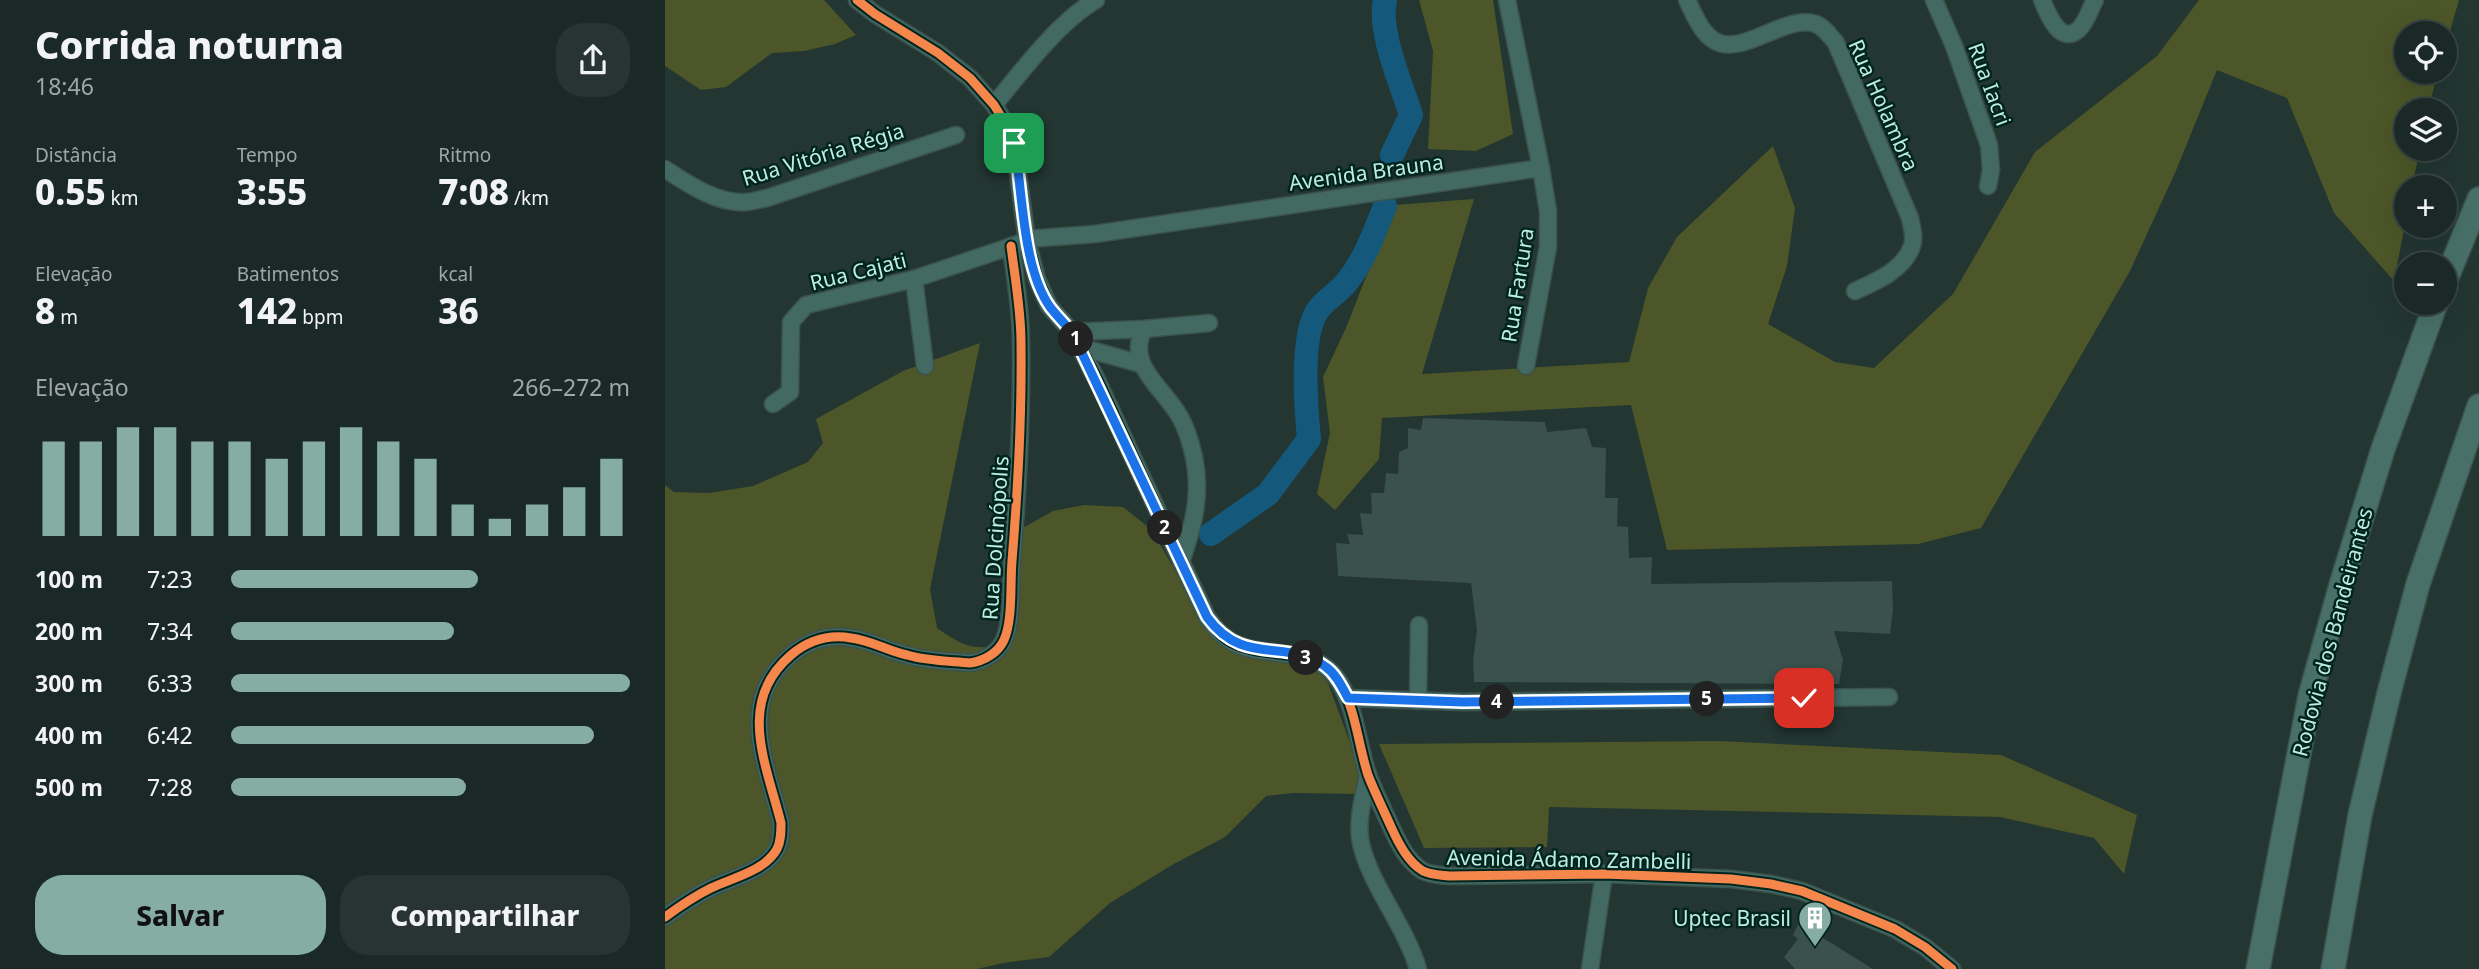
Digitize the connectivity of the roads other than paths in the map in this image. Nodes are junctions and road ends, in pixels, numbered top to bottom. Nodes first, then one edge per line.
1 (857, 0) edge
2 (1096, 0) edge
3 (1507, 0) edge
4 (1687, 0) edge
5 (1934, 0) edge
6 (2042, 0) edge
7 (2095, 0) edge
8 (994, 105) junction
9 (956, 135) dead end
10 (1541, 168) junction
11 (665, 169) edge
12 (1988, 186) dead end
13 (2479, 199) edge
14 (1027, 240) junction
15 (1011, 246) junction
16 (2457, 253) edge
17 (914, 279) junction
18 (1855, 291) dead end
19 (2432, 315) edge
20 (1209, 323) dead end
21 (1144, 329) junction
22 (1072, 332) junction
23 (1080, 347) junction
24 (1141, 364) junction
25 (925, 366) dead end
26 (1526, 366) dead end
27 (773, 404) dead end
28 (2479, 406) edge
29 (1181, 562) junction
30 (1419, 625) dead end
31 (1889, 697) dead end
32 (1348, 698) junction
33 (1418, 701) junction
34 (1368, 774) junction
35 (1604, 874) junction
36 (665, 917) edge
37 (1417, 969) edge
38 (1590, 969) edge
39 (1952, 969) edge
40 (2258, 969) edge
41 (2333, 969) edge

1 - 8 street, Avenida Ádamo Zambelli
2 - 8 street
3 - 10 street
4 - 18 street, Rua Holambra
5 - 12 street, Rua Iacri
6 - 7 street
8 - 14 street, Avenida Ádamo Zambelli
9 - 11 street, Rua Vitória Régia
10 - 14 street, Avenida Brauna
10 - 26 street, Rua Fartura
13 - 16 highway
14 - 15 street, Rua Cajati
14 - 22 street, Avenida Ádamo Zambelli
15 - 17 street, Rua Cajati
15 - 36 street, Rua Dolcinópolis
17 - 25 street
17 - 27 street, Rua Cajati
19 - 40 highway, Rodovia dos Bandeirantes
20 - 21 street
21 - 22 street
21 - 24 street
22 - 23 street, Avenida Ádamo Zambelli
23 - 24 street
23 - 29 street, Avenida Ádamo Zambelli
24 - 29 street
28 - 41 highway
29 - 32 street, Avenida Ádamo Zambelli
30 - 33 street
31 - 33 street
32 - 33 street
32 - 34 street, Avenida Ádamo Zambelli
34 - 35 street, Avenida Ádamo Zambelli
34 - 37 street
35 - 38 street
35 - 39 street, Avenida Ádamo Zambelli

